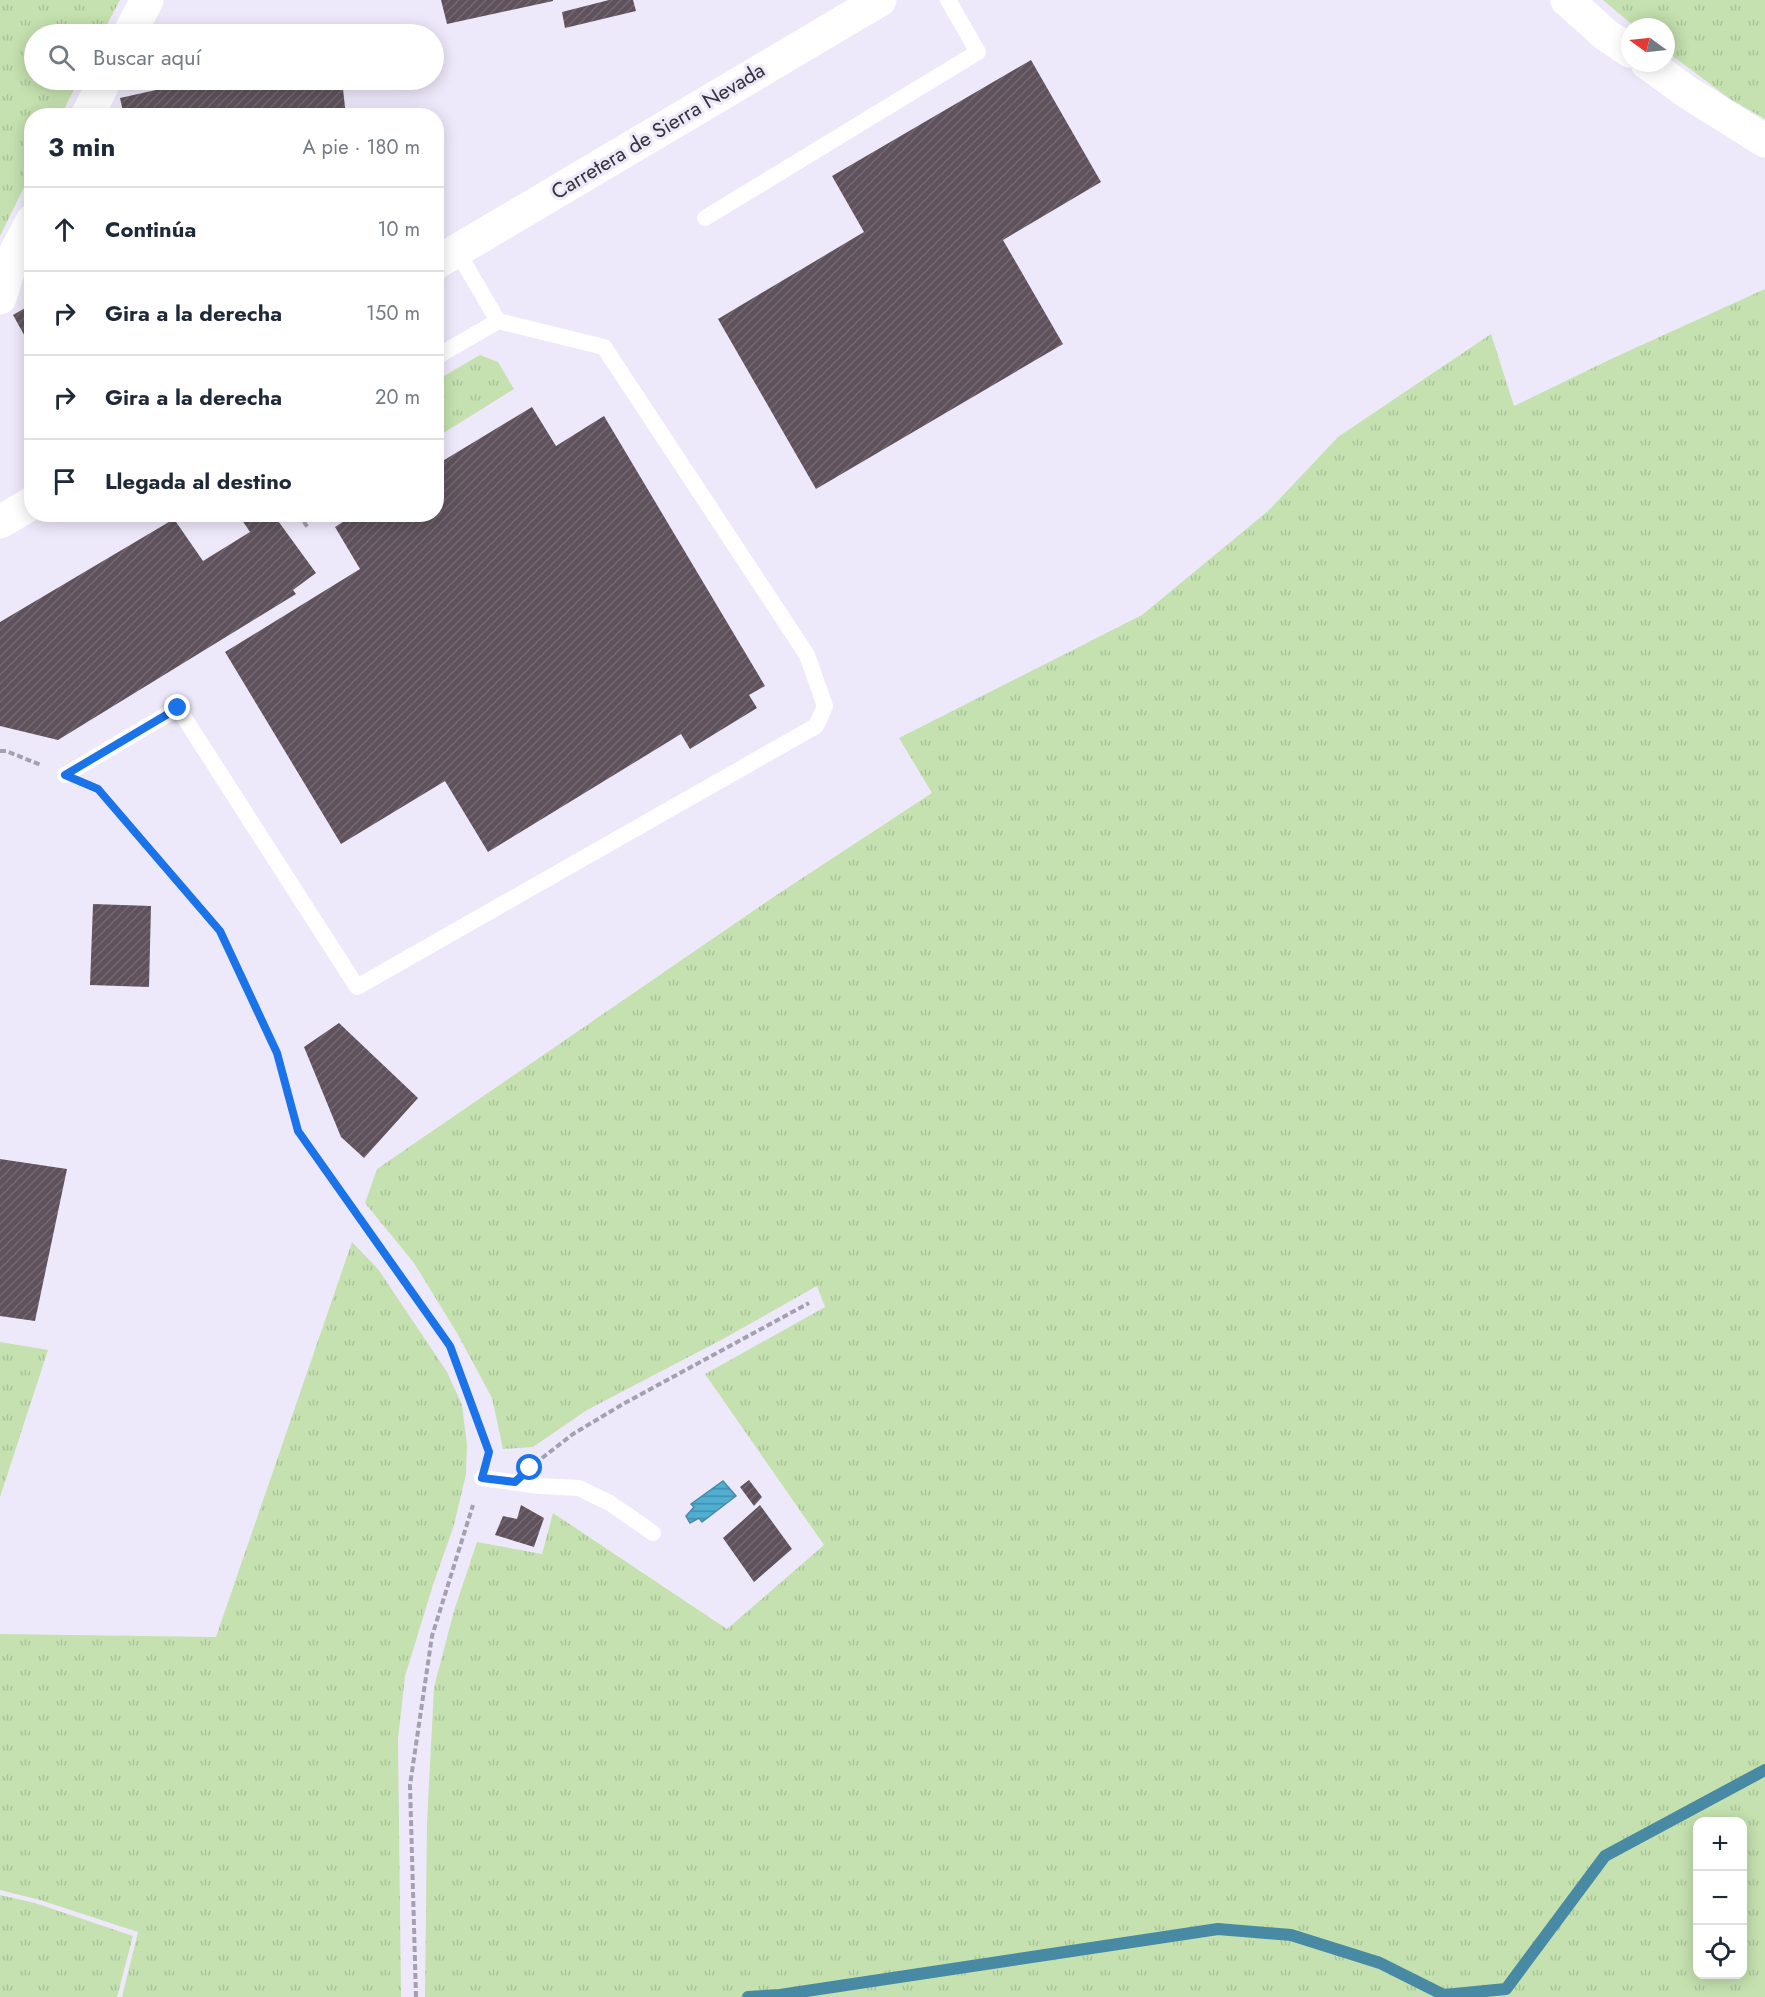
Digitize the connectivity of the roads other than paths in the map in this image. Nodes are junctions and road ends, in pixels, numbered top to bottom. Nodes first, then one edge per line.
1 (147, 0) edge
2 (880, 0) edge
3 (948, 0) edge
4 (1567, 0) edge
5 (134, 24) edge
6 (1621, 45) edge
7 (1660, 72) edge
8 (100, 90) edge
9 (91, 108) edge
10 (1765, 141) edge
11 (705, 218) dead end
12 (24, 236) edge
13 (447, 257) edge
14 (0, 298) edge
15 (498, 321) junction
16 (444, 352) edge
17 (24, 508) edge
18 (0, 522) edge
19 (65, 775) road end
20 (482, 1478) road end
21 (653, 1533) dead end

1 - 5 main road
2 - 13 main road, Carretera de Sierra Nevada
3 - 11 lane
4 - 6 main road
7 - 10 main road
8 - 9 main road
12 - 14 main road
13 - 15 lane
15 - 16 lane
15 - 19 lane
17 - 18 main road
20 - 21 lane

